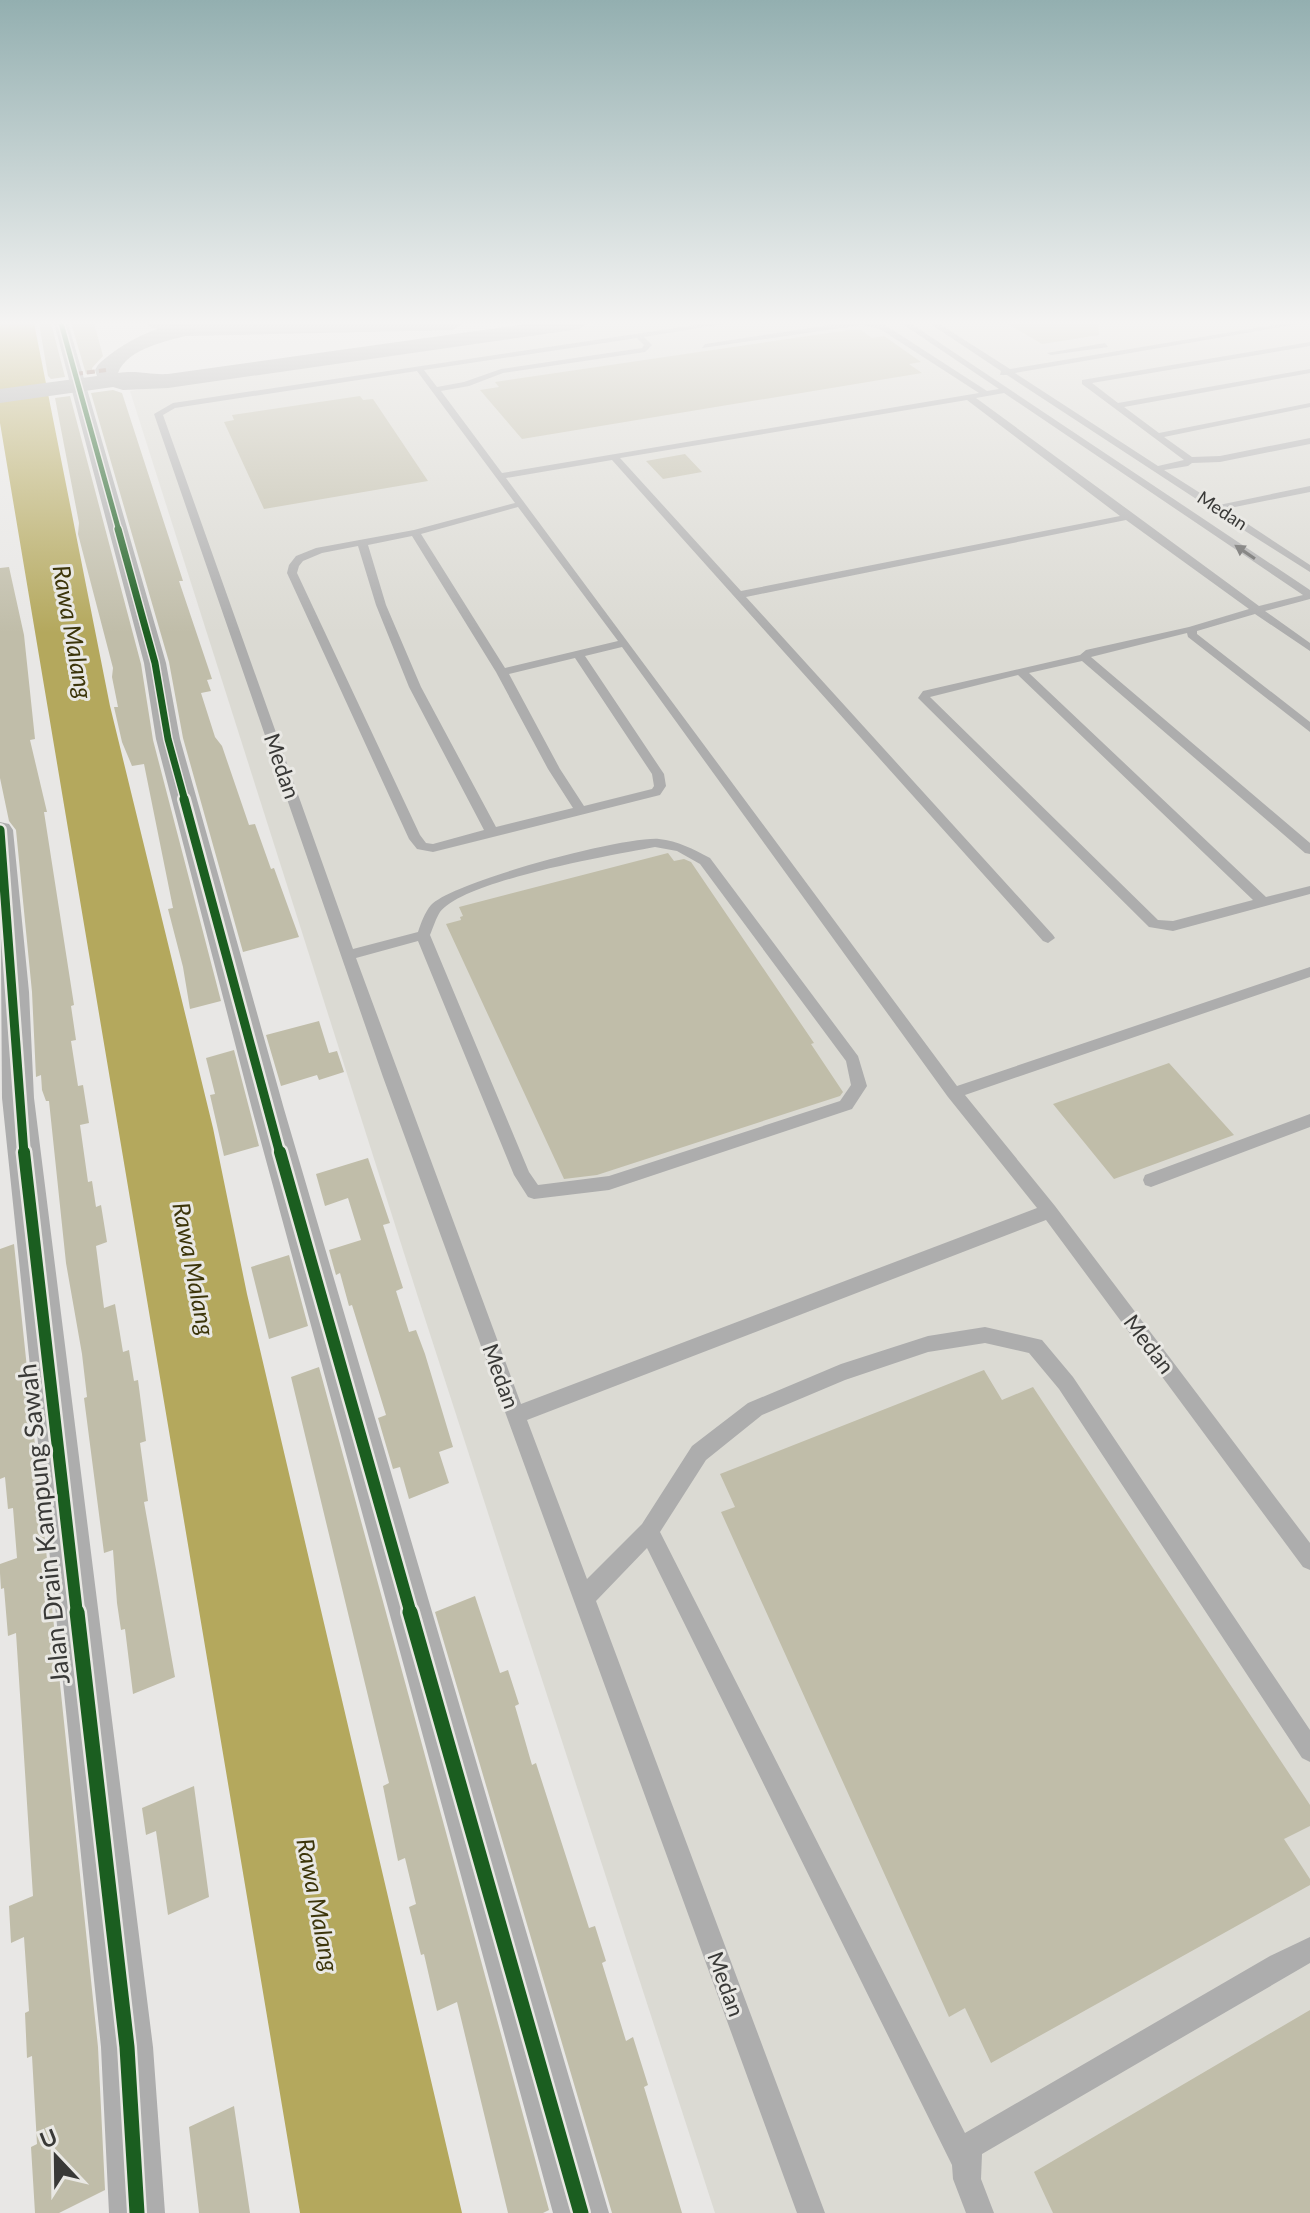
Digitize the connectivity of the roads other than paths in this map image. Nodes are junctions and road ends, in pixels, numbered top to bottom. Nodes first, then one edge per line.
1 (106, 426) edge
2 (162, 426) edge
3 (462, 426) edge
4 (796, 426) edge
5 (1008, 426) edge
6 (1057, 426) edge
7 (1090, 426) edge
8 (1142, 426) edge
9 (1204, 426) edge
10 (1155, 436) junction
11 (1310, 441) edge
12 (614, 457) junction
13 (1190, 460) junction
14 (1158, 469) junction
15 (1129, 474) junction
16 (500, 476) junction
17 (1310, 489) edge
18 (520, 504) junction
19 (1217, 508) junction
20 (1189, 514) junction
21 (1128, 517) junction
22 (415, 533) junction
23 (362, 543) junction
24 (1310, 569) edge
25 (739, 595) junction
26 (1310, 596) edge
27 (1256, 609) junction
28 (1192, 629) junction
29 (624, 643) junction
30 (1310, 648) edge
31 (578, 654) junction
32 (1084, 657) junction
33 (1020, 671) junction
34 (502, 672) junction
35 (1310, 728) edge
36 (581, 811) junction
37 (0, 830) edge
38 (492, 832) junction
39 (1310, 850) edge
40 (1310, 890) edge
41 (1263, 902) junction
42 (423, 935) junction
43 (1048, 938) dead end
44 (348, 955) junction
45 (1310, 972) edge
46 (954, 1093) junction
47 (9, 1100) edge
48 (1310, 1120) edge
49 (1151, 1180) dead end
50 (1049, 1211) junction
51 (516, 1415) junction
52 (649, 1531) junction
53 (1310, 1560) edge
54 (583, 1599) junction
55 (1310, 1750) edge
56 (1310, 1950) edge
57 (964, 2160) junction
58 (137, 2213) edge
59 (581, 2213) edge
60 (811, 2213) edge
61 (980, 2213) edge

1 - 59 street
2 - 44 lane, Medan
3 - 16 lane, Medan
4 - 12 lane
5 - 21 lane
6 - 15 lane
7 - 14 lane, Medan
8 - 10 lane
9 - 10 lane
10 - 13 lane
11 - 13 lane
12 - 16 lane
12 - 25 lane
13 - 14 lane
14 - 15 lane
14 - 19 lane, Medan
15 - 20 lane
16 - 18 lane, Medan
17 - 19 lane
18 - 22 lane
18 - 29 lane, Medan
19 - 20 lane
19 - 24 lane, Medan
26 -> 20 lane
21 - 25 lane
21 - 27 lane
22 - 23 lane
22 - 34 lane
23 - 38 lane
23 - 38 lane
25 - 43 lane
26 - 27 lane
27 - 28 lane
27 - 30 lane
28 - 32 lane
28 - 35 lane
29 - 31 lane
29 - 46 lane, Medan
31 - 34 lane
31 - 36 lane
32 - 33 lane
32 - 39 lane
33 - 41 lane
33 - 41 lane
34 - 36 lane
36 - 38 lane
37 - 47 street, Jalan Drain Kampung Sawah
40 - 41 lane
42 - 42 lane
42 - 44 lane
44 - 51 lane, Medan
45 - 46 lane
46 - 50 lane, Medan
47 - 58 street, Jalan Drain Kampung Sawah
48 - 49 lane
50 - 51 lane
50 - 53 lane, Medan
51 - 54 lane, Medan
52 - 54 lane
52 - 55 lane
52 - 57 lane
54 - 60 lane, Medan
56 - 57 lane
57 - 61 lane

